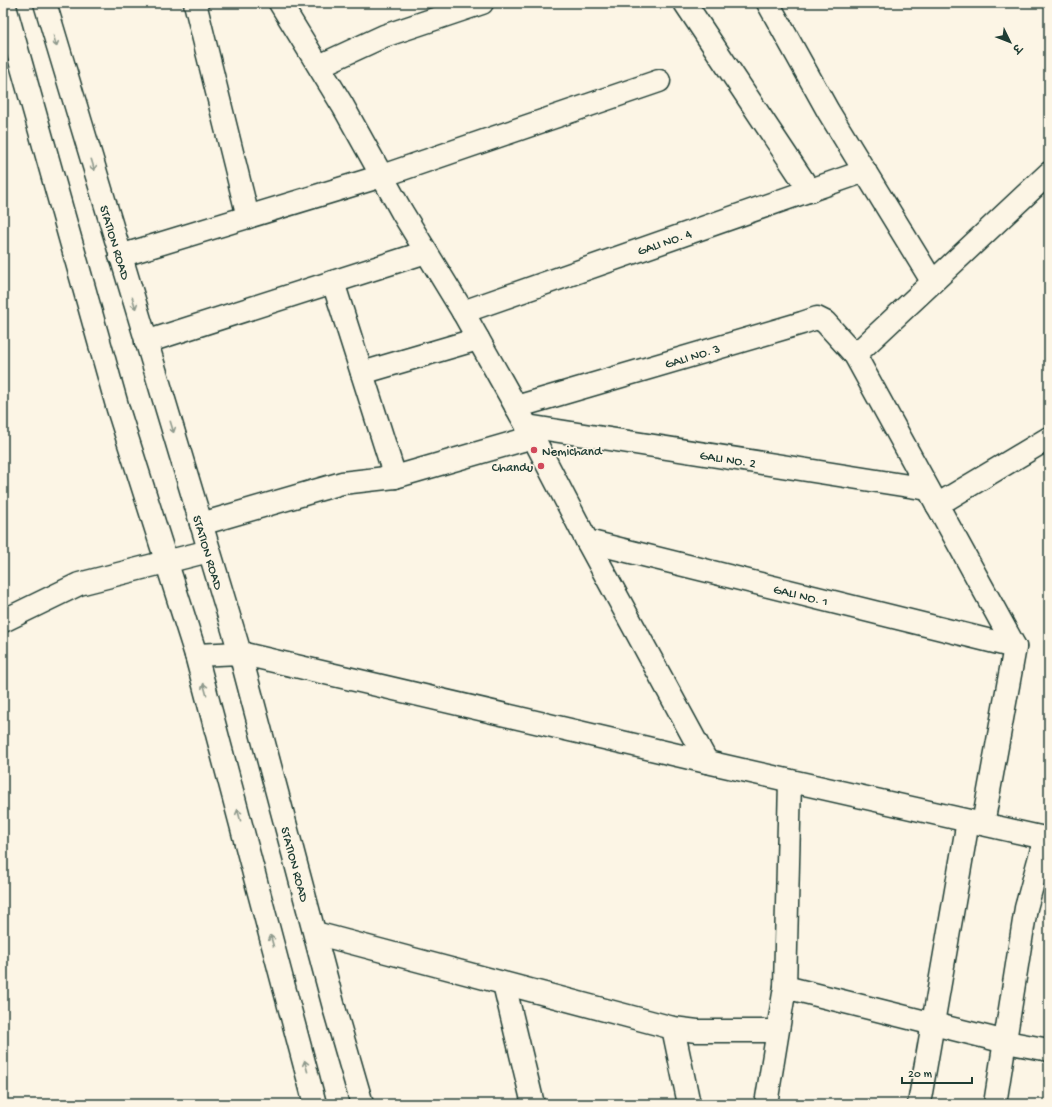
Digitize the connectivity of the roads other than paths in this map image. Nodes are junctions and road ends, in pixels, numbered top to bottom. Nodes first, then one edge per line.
1 (4, 3) edge
2 (45, 3) edge
3 (195, 3) edge
4 (482, 3) edge
5 (685, 3) edge
6 (768, 3) edge
7 (283, 4) edge
8 (319, 66) junction
9 (659, 81) dead end
10 (865, 171) junction
11 (1049, 173) edge
12 (382, 176) junction
13 (810, 190) junction
14 (248, 217) junction
15 (426, 252) junction
16 (120, 256) junction
17 (932, 281) junction
18 (333, 282) junction
19 (463, 312) junction
20 (478, 339) junction
21 (146, 342) junction
22 (855, 355) junction
23 (362, 373) junction
24 (516, 407) junction
25 (530, 432) junction
26 (1049, 438) edge
27 (395, 477) junction
28 (932, 497) junction
29 (201, 524) junction
30 (587, 541) junction
31 (209, 551) junction
32 (167, 563) junction
33 (3, 621) edge
34 (1015, 647) junction
35 (240, 653) junction
36 (196, 655) junction
37 (707, 762) junction
38 (790, 781) junction
39 (976, 823) junction
40 (1047, 838) edge
41 (314, 933) junction
42 (504, 984) junction
43 (785, 987) junction
44 (933, 1023) junction
45 (673, 1028) junction
46 (777, 1031) junction
47 (1006, 1042) junction
48 (1049, 1050) edge
49 (315, 1104) edge
50 (362, 1104) edge
51 (534, 1104) edge
52 (689, 1104) edge
53 (766, 1104) edge
54 (919, 1104) edge
55 (995, 1104) edge

1 - 32 street
2 -> 16 street, STATION ROAD
3 - 14 street
4 - 8 street
5 - 13 street
6 - 10 street
7 - 8 street
8 - 12 street
9 - 12 street
10 - 13 street, GALI NO. 4
10 - 17 street
11 - 17 street
12 - 14 street
12 - 15 street
13 - 19 street, GALI NO. 4
14 - 16 street
15 - 18 street
15 - 19 street
16 -> 21 street, STATION ROAD
17 - 22 street
18 - 21 street
18 - 23 street
19 - 20 street
20 - 23 street
20 - 24 street
21 -> 29 street, STATION ROAD
22 - 24 street, GALI NO. 3
22 - 28 street
23 - 27 street
24 - 25 street
25 - 27 street
25 - 28 street, GALI NO. 2
25 - 30 street
26 - 28 street
27 - 29 street
28 - 34 street
29 - 31 street, STATION ROAD
30 - 34 street, GALI NO. 1
30 - 37 street
31 - 32 street
31 - 35 street, STATION ROAD
32 - 33 street
32 - 36 street
34 - 39 street
35 - 36 street
35 - 37 street
35 - 41 street, STATION ROAD
49 -> 36 street
37 - 38 street
38 - 39 street
38 - 43 street
39 - 40 street
39 - 44 street
40 - 47 street
41 - 42 street
41 - 50 street, STATION ROAD
42 - 45 street
42 - 51 street
43 - 44 street
43 - 46 street
44 - 47 street
44 - 54 street
45 - 46 street
45 - 52 street
46 - 53 street
47 - 48 street
47 - 55 street

